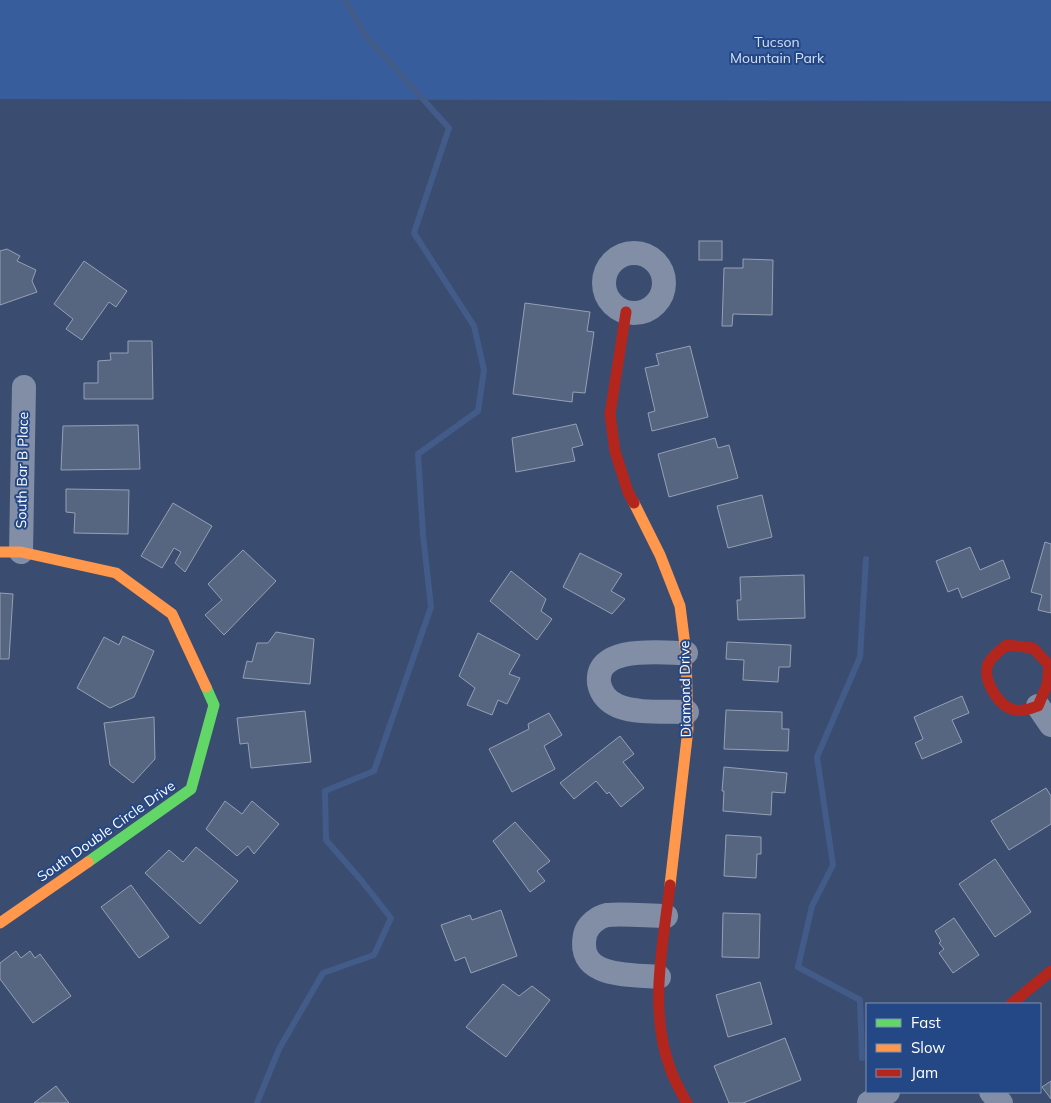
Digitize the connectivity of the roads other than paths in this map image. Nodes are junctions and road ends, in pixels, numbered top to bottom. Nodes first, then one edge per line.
1 (626, 312) dead end
2 (24, 387) dead end
3 (10, 552) edge
4 (686, 654) junction
5 (1038, 706) junction
6 (688, 712) junction
7 (1051, 725) edge
8 (666, 916) junction
9 (0, 923) edge
10 (1051, 970) edge
11 (659, 977) junction
12 (1012, 1003) edge
13 (886, 1093) edge
14 (992, 1093) edge
15 (687, 1103) edge
16 (869, 1103) edge
17 (1001, 1103) edge

1 - 4 street, Diamond Drive
2 - 3 street, South Bar B Place
3 - 9 street, South Double Circle Drive
4 - 6 street, Diamond Drive
4 - 6 street
5 - 5 street
5 - 7 street
6 - 8 street, Diamond Drive
8 - 11 street, Diamond Drive
8 - 11 street
10 - 12 street
11 - 15 street, Diamond Drive
13 - 16 street
14 - 17 street

